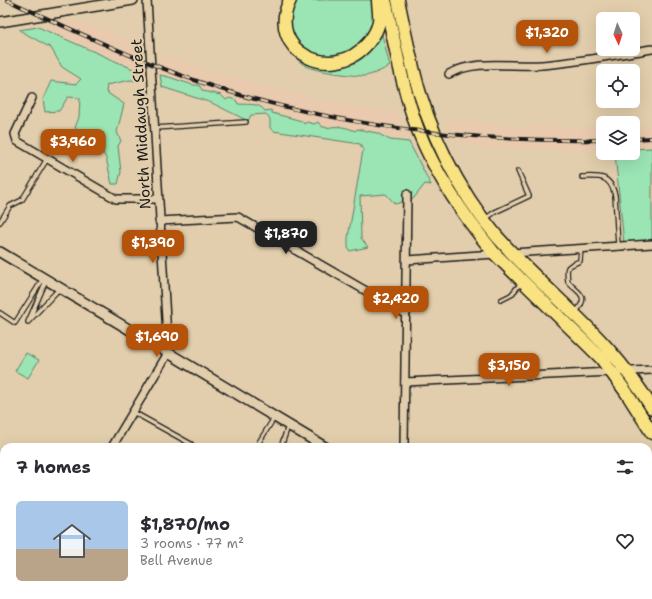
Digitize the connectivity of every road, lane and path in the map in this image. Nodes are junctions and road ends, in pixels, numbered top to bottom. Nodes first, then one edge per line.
1 (133, 0) edge
2 (146, 0) edge
3 (290, 0) edge
4 (378, 0) edge
5 (385, 0) edge
6 (398, 0) edge
7 (0, 22) edge
8 (652, 49) edge
9 (448, 74) dead end
10 (32, 98) dead end
11 (246, 122) dead end
12 (154, 128) junction
13 (48, 159) junction
14 (518, 171) dead end
15 (582, 177) dead end
16 (407, 194) dead end
17 (158, 199) junction
18 (485, 220) junction
19 (160, 221) junction
20 (0, 222) edge
21 (652, 244) edge
22 (618, 245) junction
23 (581, 247) junction
24 (0, 252) edge
25 (511, 253) junction
26 (496, 254) junction
27 (407, 260) junction
28 (45, 279) junction
29 (523, 281) junction
30 (60, 288) junction
31 (501, 300) dead end
32 (0, 313) edge
33 (575, 313) junction
34 (406, 314) junction
35 (168, 353) junction
36 (652, 370) edge
37 (628, 371) junction
38 (613, 372) junction
39 (405, 382) junction
40 (652, 408) edge
41 (133, 412) junction
42 (275, 417) junction
43 (289, 426) junction
44 (652, 433) edge
45 (114, 443) edge
46 (189, 443) edge
47 (259, 443) edge
48 (283, 443) edge
49 (318, 443) edge
50 (404, 443) edge

1 - 7 street
2 - 12 street, North Middaugh Street
3 - 4 highway
5 - 26 highway
6 - 18 highway
8 - 9 street
10 - 13 street
11 - 12 lane
12 - 17 street, North Middaugh Street
13 - 17 street
13 - 20 lane
14 - 18 lane
15 - 22 lane
16 - 27 street
17 - 19 street, North Middaugh Street
18 - 25 highway
19 - 34 street
19 - 35 street, North Middaugh Street
21 - 22 street
22 - 23 street
23 - 25 street
23 - 33 lane
24 - 28 street
25 - 33 highway
26 - 27 street
26 - 29 highway
27 - 34 street
28 - 30 street
28 - 30 lane
28 - 32 lane
29 - 31 lane
29 - 38 highway
30 - 35 street
33 - 37 highway
34 - 39 street
35 - 41 street
35 - 42 street
36 - 37 street
37 - 38 street
37 - 40 highway
38 - 39 street
38 - 44 highway
39 - 50 street
41 - 45 street
41 - 46 lane
42 - 43 street
42 - 47 lane
43 - 48 lane
43 - 49 street

